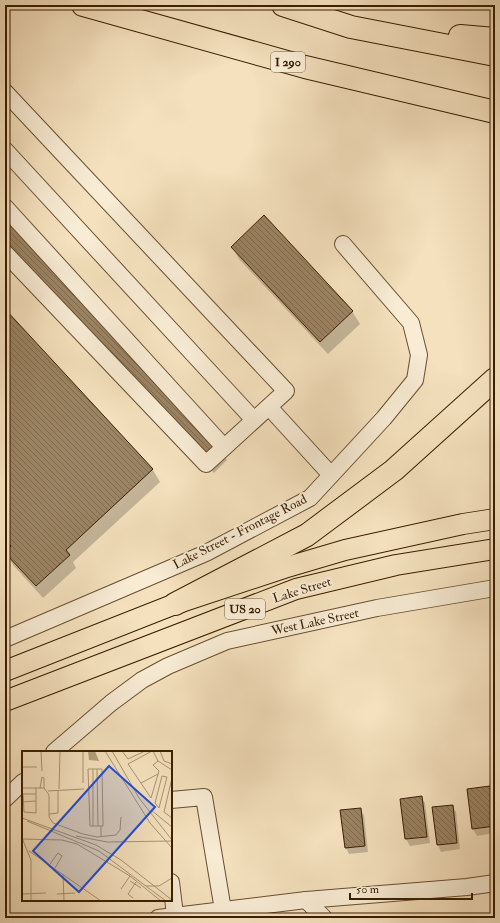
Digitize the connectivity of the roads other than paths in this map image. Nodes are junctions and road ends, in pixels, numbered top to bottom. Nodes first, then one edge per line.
1 (83, 5) edge
2 (283, 5) edge
3 (351, 27) junction
4 (495, 39) edge
5 (495, 55) edge
6 (5, 92) edge
7 (495, 112) edge
8 (5, 150) edge
9 (5, 208) edge
10 (343, 244) dead end
11 (5, 253) edge
12 (495, 379) edge
13 (269, 406) junction
14 (254, 420) junction
15 (224, 447) junction
16 (331, 475) junction
17 (495, 519) edge
18 (495, 548) edge
19 (495, 588) edge
20 (175, 604) junction
21 (5, 639) edge
22 (5, 671) edge
23 (5, 701) edge
24 (55, 751) edge
25 (22, 783) edge
26 (5, 799) edge
27 (172, 800) edge
28 (495, 883) edge
29 (172, 890) edge
30 (306, 900) junction
31 (223, 910) junction
32 (175, 915) junction
33 (158, 918) edge
34 (324, 918) edge

1 - 7 highway, I 290
2 - 3 highway
3 - 4 highway
3 - 5 highway
6 - 13 street
8 - 14 street
9 - 15 street
10 - 16 street, Lake Street - Frontage Road
11 - 15 street
12 - 20 highway, US 20
13 - 14 street
13 - 16 street
14 - 15 street
16 - 21 street, Lake Street - Frontage Road
17 - 20 main road, Lake Street
18 - 23 main road, Lake Street / US 20
19 - 24 street, West Lake Street
20 - 22 main road, Lake Street / US 20
25 - 26 street
27 - 31 street
28 - 30 street
29 - 32 street
30 - 31 street
30 - 34 street
31 - 32 street
32 - 33 street

